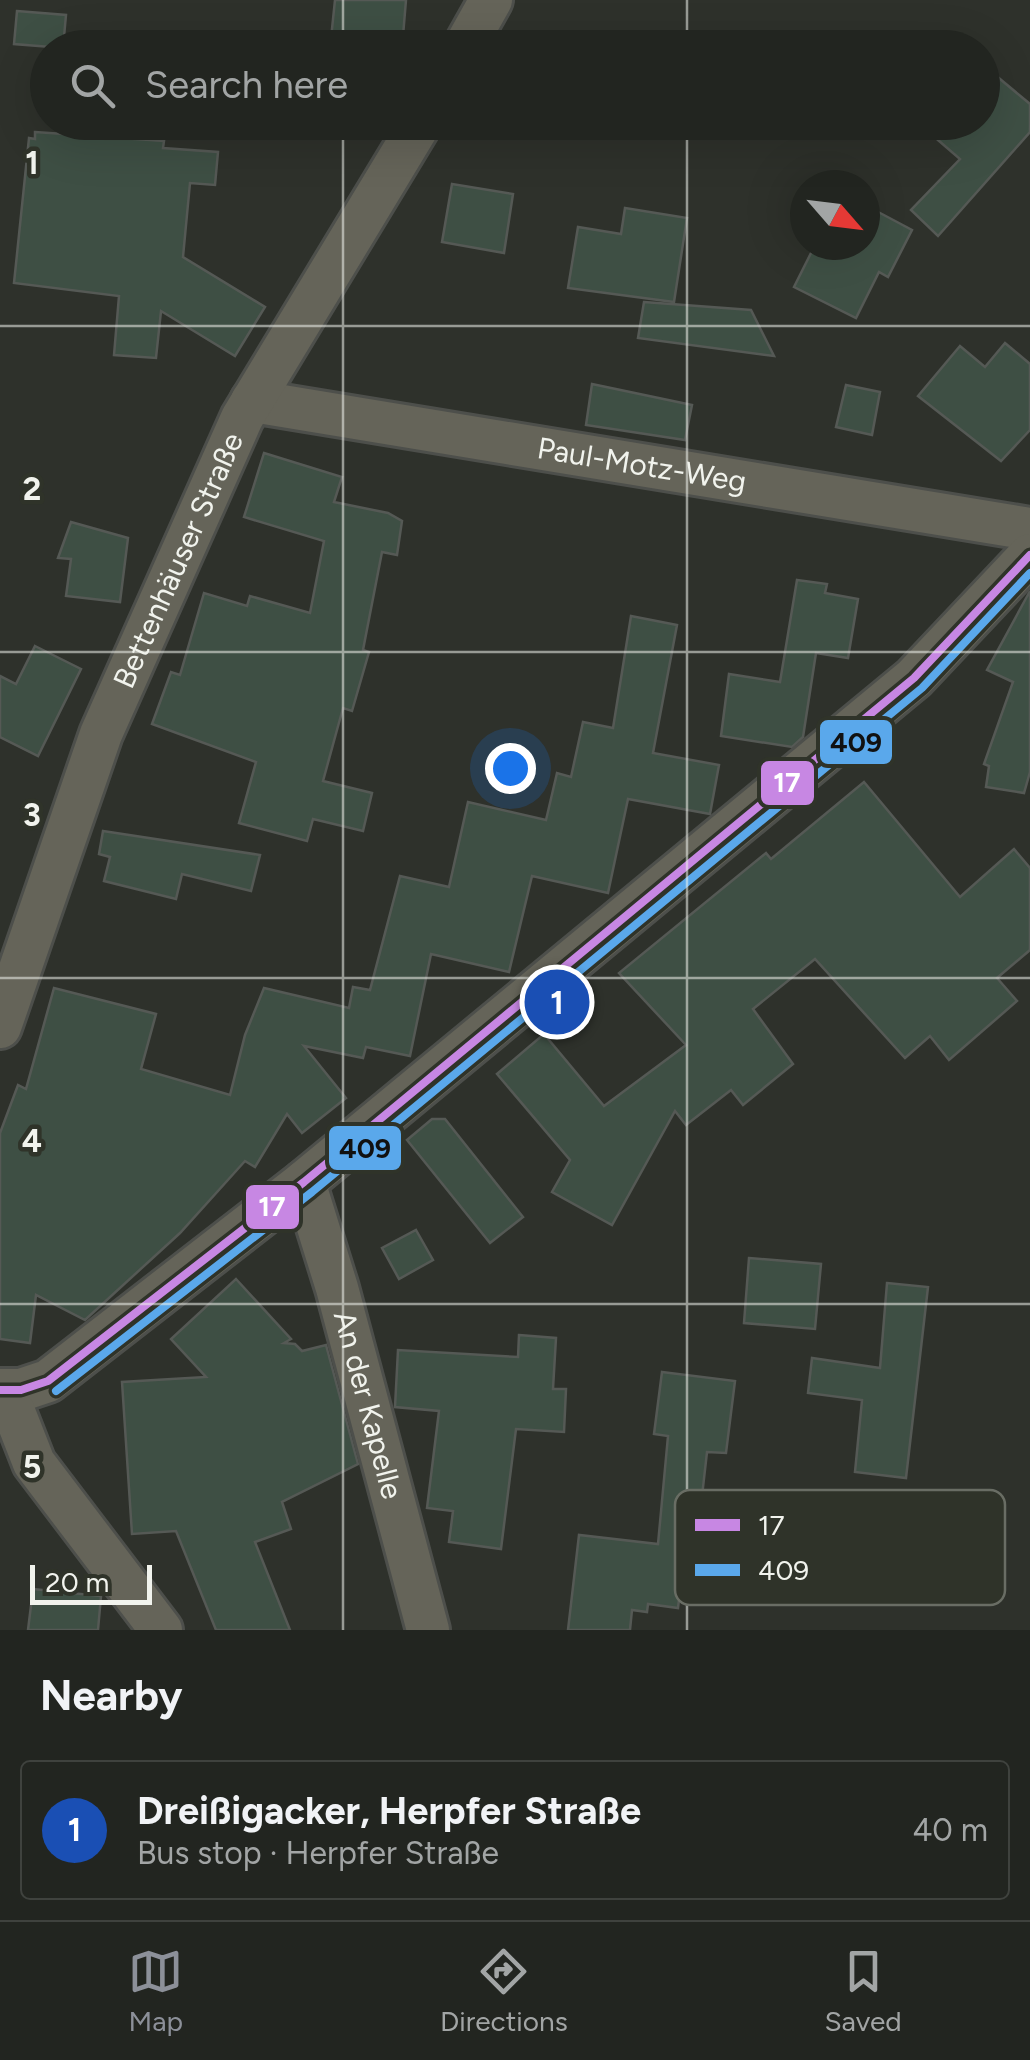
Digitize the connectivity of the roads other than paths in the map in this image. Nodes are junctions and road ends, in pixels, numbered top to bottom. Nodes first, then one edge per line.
1 (491, 0) edge
2 (474, 30) edge
3 (410, 140) edge
4 (252, 401) junction
5 (1030, 529) edge
6 (1030, 555) edge
7 (0, 1026) edge
8 (304, 1182) junction
9 (17, 1402) edge
10 (161, 1630) edge
11 (428, 1630) edge

1 - 2 street
3 - 4 street, Bettenhäuser Straße
4 - 5 street, Paul-Motz-Weg
4 - 7 street, Bettenhäuser Straße
6 - 8 street
8 - 9 street
8 - 11 street, An der Kapelle
9 - 10 street

